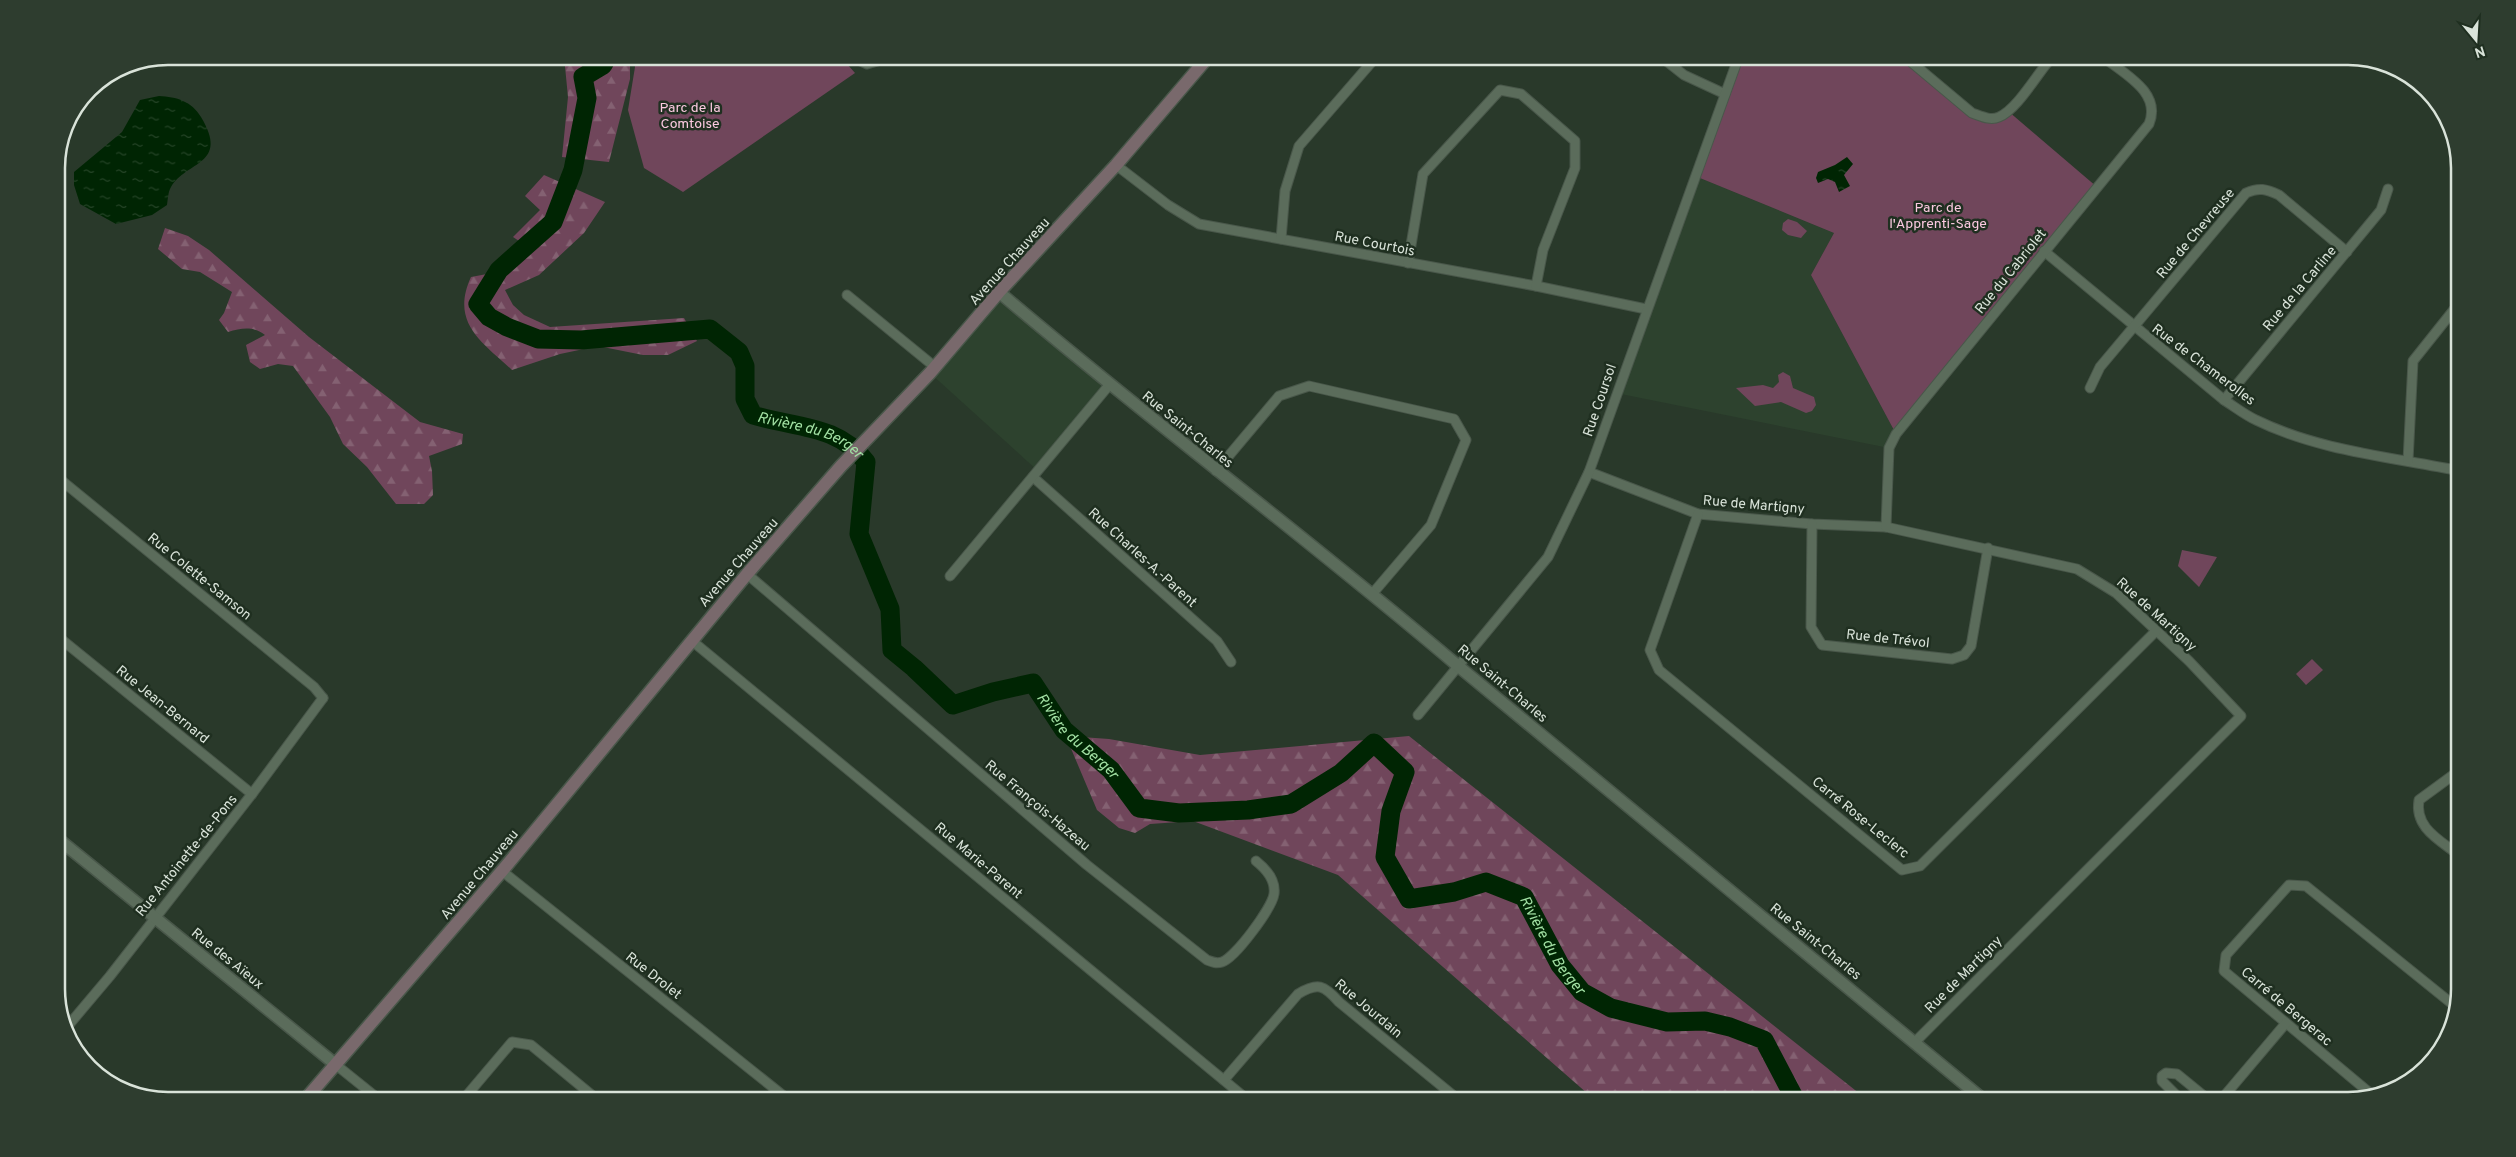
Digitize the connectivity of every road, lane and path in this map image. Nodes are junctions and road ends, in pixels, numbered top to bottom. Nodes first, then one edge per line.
1 (1201, 65) edge
2 (1369, 65) edge
3 (1671, 65) edge
4 (1736, 65) edge
5 (1915, 65) edge
6 (2046, 65) edge
7 (2113, 65) edge
8 (1725, 94) junction
9 (1116, 165) junction
10 (2388, 189) dead end
11 (1280, 239) junction
12 (2044, 251) junction
13 (2347, 252) junction
14 (1408, 263) junction
15 (1536, 286) junction
16 (999, 292) junction
17 (846, 295) dead end
18 (1646, 309) junction
19 (2451, 313) edge
20 (2135, 328) junction
21 (935, 367) junction
22 (1110, 384) junction
23 (2090, 388) dead end
24 (2224, 400) junction
25 (2408, 460) junction
26 (2451, 469) edge
27 (1216, 471) junction
28 (1589, 472) junction
29 (1033, 478) junction
30 (65, 484) edge
31 (1698, 514) junction
32 (1812, 524) junction
33 (1886, 527) junction
34 (1988, 548) junction
35 (747, 574) junction
36 (950, 576) dead end
37 (1373, 594) junction
38 (2156, 631) junction
39 (691, 640) junction
40 (65, 642) edge
41 (1231, 662) dead end
42 (1458, 666) junction
43 (324, 698) joint
44 (1418, 716) dead end
45 (2451, 777) edge
46 (252, 794) junction
47 (65, 845) edge
48 (2451, 849) edge
49 (1256, 861) dead end
50 (502, 870) junction
51 (154, 917) junction
52 (2450, 1002) edge
53 (70, 1023) edge
54 (2286, 1023) junction
55 (1915, 1042) junction
56 (335, 1064) junction
57 (1224, 1080) junction
58 (2367, 1090) edge
59 (312, 1092) edge
60 (370, 1092) edge
61 (470, 1092) edge
62 (588, 1092) edge
63 (779, 1092) edge
64 (1238, 1092) edge
65 (1449, 1092) edge
66 (1975, 1092) edge
67 (2173, 1092) edge
68 (2199, 1092) edge
69 (2228, 1092) edge

1 - 9 main road, Avenue Chauveau
2 - 11 street
3 - 8 street
4 - 8 street, Rue Coursol
5 - 6 street
7 - 12 street, Rue du Cabriolet
8 - 18 street, Rue Coursol
9 - 11 street, Rue Courtois
9 - 16 main road, Avenue Chauveau
10 - 13 street, Rue de la Carline
11 - 14 street, Rue Courtois
12 - 20 street, Rue de Chamerolles
12 - 33 street, Rue du Cabriolet
13 - 20 street, Rue de Chevreuse
13 - 24 street, Rue de la Carline
14 - 15 street, Rue Courtois
14 - 15 street
15 - 18 street, Rue Courtois
16 - 21 main road, Avenue Chauveau
16 - 22 street, Rue Saint-Charles
17 - 21 street
18 - 28 street, Rue Coursol
19 - 25 street
20 - 23 street, Rue de Chevreuse
20 - 24 street, Rue de Chamerolles
21 - 35 main road, Avenue Chauveau
22 - 27 street, Rue Saint-Charles
22 - 29 street
24 - 25 street, Rue de Chamerolles
25 - 26 street, Rue de Chamerolles
27 - 37 street, Rue Saint-Charles
27 - 37 street
28 - 31 street, Rue de Martigny
28 - 42 street, Rue Coursol
29 - 36 street
29 - 41 street, Rue Charles-A.-Parent
30 - 43 street, Rue Colette-Samson
31 - 32 street, Rue de Martigny
31 - 38 street, Carré Rose-Leclerc
32 - 33 street, Rue de Martigny
32 - 34 street, Rue de Trévol
33 - 34 street, Rue de Martigny
34 - 38 street, Rue de Martigny
35 - 39 main road, Avenue Chauveau
35 - 49 street, Rue François-Hazeau
37 - 42 street, Rue Saint-Charles
38 - 55 street, Rue de Martigny
39 - 50 main road, Avenue Chauveau
39 - 57 street, Rue Marie-Parent
40 - 46 street, Rue Jean-Bernard
42 - 44 street, Rue Coursol
42 - 55 street, Rue Saint-Charles
43 - 46 street, Rue Antoinette-de-Pons
45 - 48 street
46 - 51 street, Rue Antoinette-de-Pons
47 - 51 street, Rue des Aïeux
50 - 56 main road, Avenue Chauveau
50 - 63 street, Rue Drolet
51 - 53 street, Rue Antoinette-de-Pons
51 - 56 street, Rue des Aïeux
52 - 54 street, Carré de Bergerac
54 - 58 street, Carré de Bergerac
54 - 69 street
55 - 66 street, Rue Saint-Charles
56 - 59 main road, Avenue Chauveau
56 - 60 street, Rue des Aïeux
57 - 64 street, Rue Marie-Parent
57 - 65 street, Rue Jourdain
61 - 62 street
67 - 68 street

